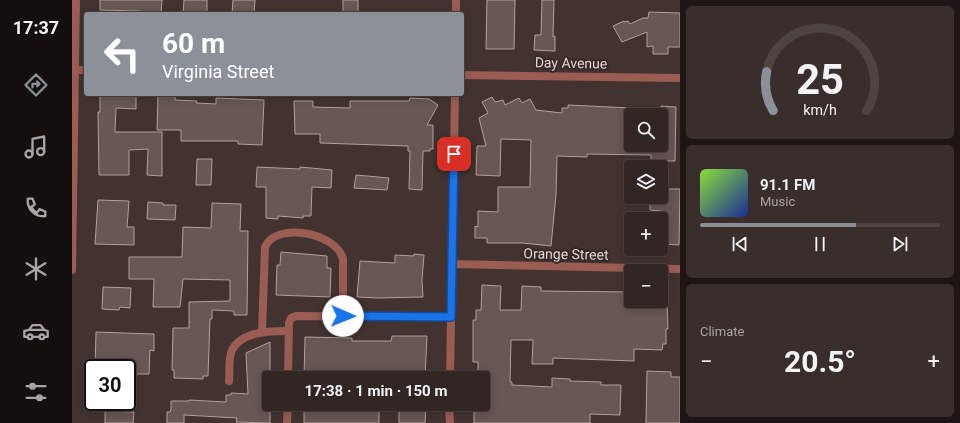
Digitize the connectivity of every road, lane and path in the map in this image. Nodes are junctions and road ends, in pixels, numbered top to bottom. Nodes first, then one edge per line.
1 (76, 0) edge
2 (456, 0) edge
3 (456, 12) edge
4 (73, 70) edge
5 (84, 70) edge
6 (464, 75) edge
7 (680, 78) edge
8 (455, 96) edge
9 (452, 264) junction
10 (680, 269) edge
11 (72, 270) edge
12 (343, 316) junction
13 (451, 317) junction
14 (262, 332) junction
15 (288, 332) junction
16 (288, 371) edge
17 (450, 371) edge
18 (229, 381) dead end
19 (288, 411) edge
20 (450, 411) edge
21 (449, 422) edge
22 (287, 423) edge

1 - 4 street
2 - 3 street
4 - 5 street
4 - 11 street
6 - 7 street, Day Avenue
8 - 9 street
9 - 10 street, Orange Street
9 - 13 street
12 - 13 street
12 - 14 street
12 - 15 street
13 - 17 street
14 - 15 street
14 - 18 street
15 - 16 street
19 - 22 street
20 - 21 street

